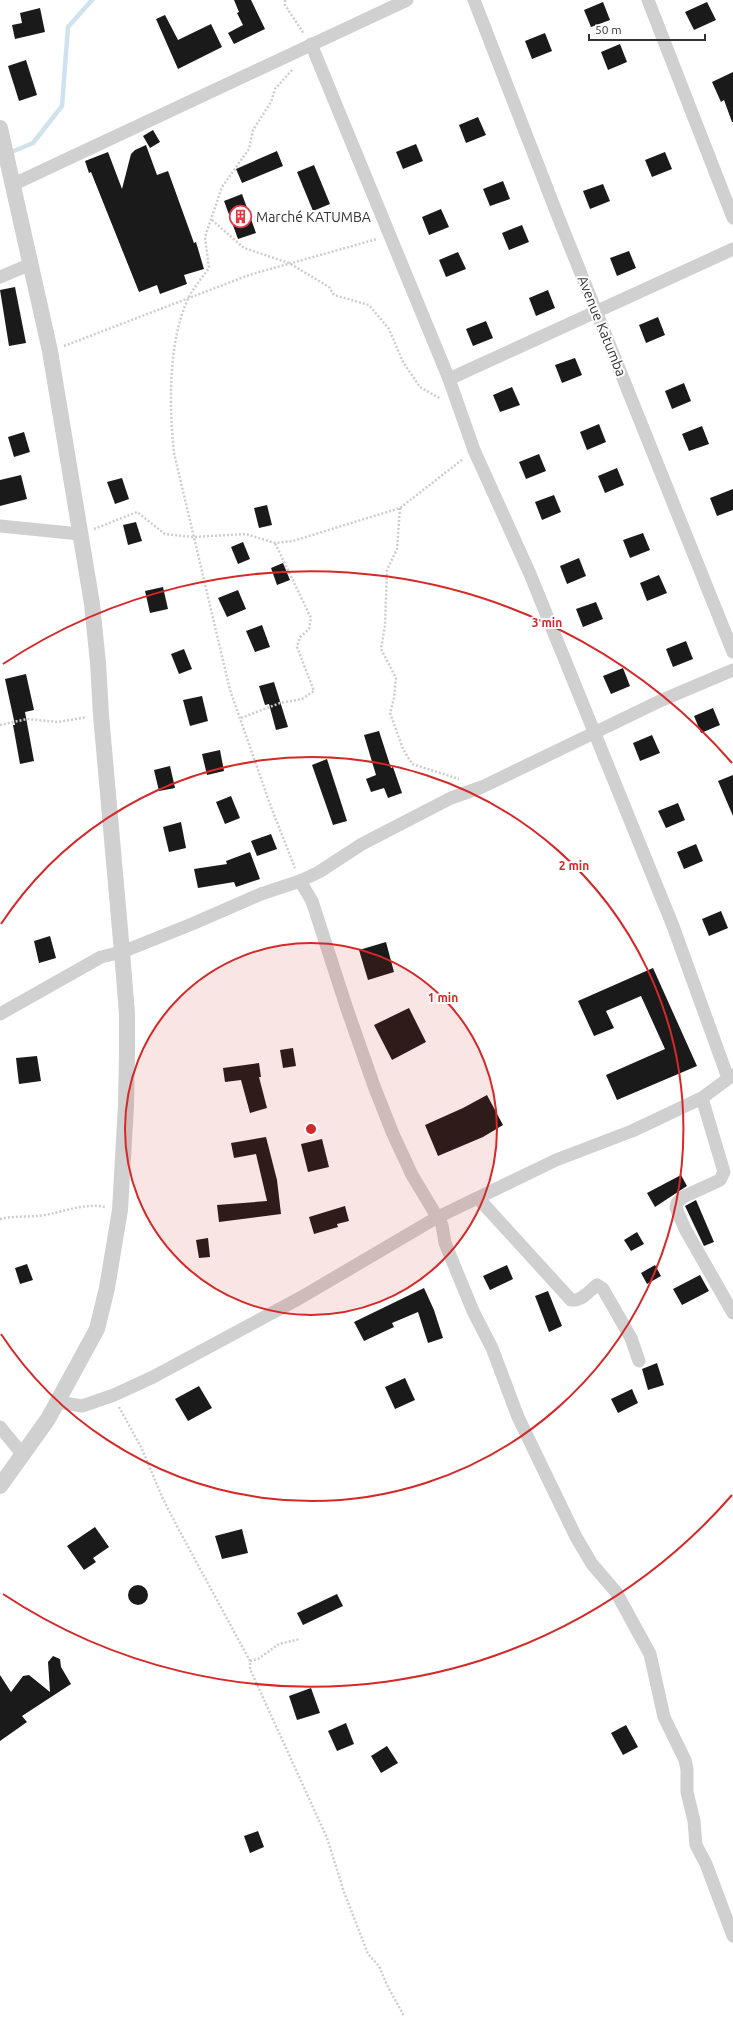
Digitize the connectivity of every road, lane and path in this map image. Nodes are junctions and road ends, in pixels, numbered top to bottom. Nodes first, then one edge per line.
1 (285, 0) edge
2 (407, 0) edge
3 (474, 0) edge
4 (648, 0) edge
5 (311, 44) junction
6 (0, 129) edge
7 (14, 184) junction
8 (733, 218) edge
9 (212, 220) junction
10 (389, 236) junction
11 (733, 249) edge
12 (289, 263) junction
13 (32, 264) junction
14 (0, 277) edge
15 (188, 298) junction
16 (597, 312) junction
17 (50, 351) junction
18 (448, 379) junction
19 (459, 410) junction
20 (474, 450) junction
21 (400, 508) junction
22 (0, 526) edge
23 (80, 534) junction
24 (193, 537) junction
25 (275, 543) junction
26 (733, 652) edge
27 (733, 670) edge
28 (101, 715) junction
29 (240, 718) junction
30 (0, 725) edge
31 (593, 733) junction
32 (482, 787) junction
33 (300, 881) junction
34 (122, 952) junction
35 (0, 1014) edge
36 (730, 1077) edge
37 (702, 1098) junction
38 (478, 1198) junction
39 (120, 1210) junction
40 (436, 1218) junction
41 (0, 1219) edge
42 (733, 1313) edge
43 (639, 1361) dead end
44 (114, 1395) junction
45 (58, 1402) junction
46 (0, 1427) edge
47 (23, 1455) junction
48 (0, 1486) edge
49 (300, 1639) dead end
50 (250, 1661) junction
51 (733, 1936) edge
52 (404, 2016) dead end

1 - 5 path
2 - 5 street
3 - 16 street, Avenue Katumba
4 - 8 street
5 - 7 street
5 - 9 path
5 - 10 street
6 - 7 street
7 - 13 street
9 - 12 path
9 - 15 path
10 - 12 path
10 - 18 street
11 - 16 street
12 - 15 path
12 - 19 path
13 - 14 street
13 - 17 street
15 - 17 path
15 - 24 path
16 - 18 street
16 - 26 street, Avenue Katumba
17 - 23 street
18 - 19 street
19 - 20 street
20 - 21 path
20 - 31 street
21 - 25 path
21 - 32 path
22 - 23 street
23 - 24 path
23 - 28 street
24 - 25 path
24 - 29 path
25 - 29 path
27 - 31 street
28 - 30 path
28 - 34 street
29 - 33 path
31 - 32 street
31 - 36 street
32 - 33 street
33 - 34 street
33 - 40 street
34 - 35 street
34 - 39 street
36 - 37 street
37 - 38 street
37 - 42 street
38 - 40 street
38 - 43 street
39 - 41 path
39 - 45 street
40 - 44 street
40 - 51 street
44 - 45 street
44 - 50 path
45 - 47 street
46 - 47 street
47 - 48 street
49 - 50 path
50 - 52 path

